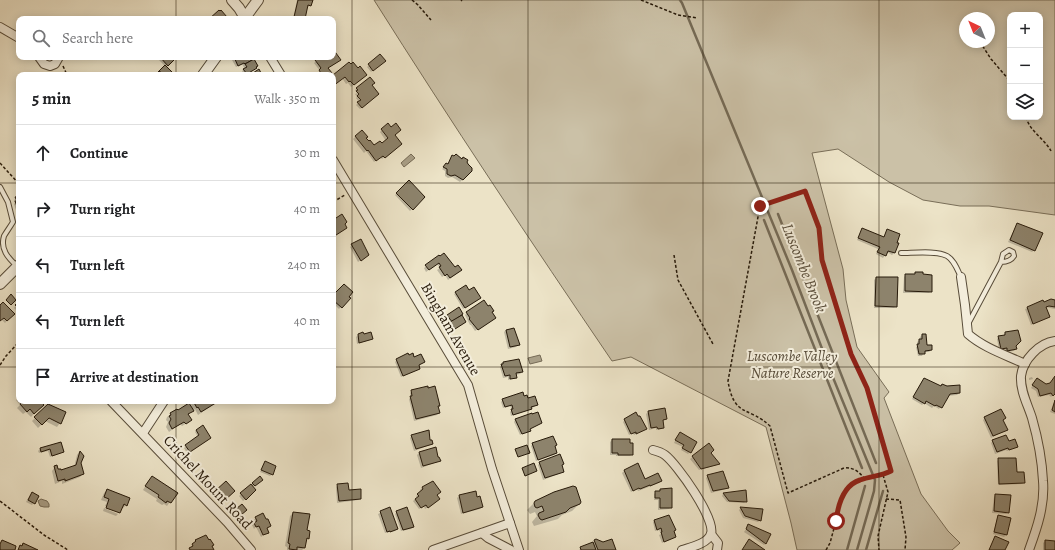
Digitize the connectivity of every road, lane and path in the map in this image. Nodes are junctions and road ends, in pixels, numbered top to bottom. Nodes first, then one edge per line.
1 (232, 0) edge
2 (258, 0) edge
3 (412, 0) edge
4 (641, 0) edge
5 (243, 16) edge
6 (247, 16) edge
7 (697, 18) dead end
8 (431, 20) dead end
9 (0, 27) edge
10 (16, 36) edge
11 (984, 48) edge
12 (41, 60) edge
13 (58, 60) edge
14 (214, 60) edge
15 (272, 60) edge
16 (205, 72) edge
17 (279, 72) edge
18 (1007, 78) edge
19 (1027, 120) edge
20 (1051, 151) dead end
21 (0, 163) edge
22 (336, 165) edge
23 (16, 181) edge
24 (0, 187) edge
25 (352, 191) junction
26 (336, 200) edge
27 (902, 253) dead end
28 (674, 255) dead end
29 (1001, 262) dead end
30 (16, 264) edge
31 (16, 268) edge
32 (961, 277) joint
33 (0, 284) edge
34 (967, 326) junction
35 (1055, 341) edge
36 (713, 344) dead end
37 (16, 345) edge
38 (1026, 364) junction
39 (0, 365) edge
40 (114, 404) edge
41 (162, 404) edge
42 (143, 433) junction
43 (653, 450) dead end
44 (883, 475) junction
45 (865, 479) junction
46 (886, 499) junction
47 (0, 501) edge
48 (510, 523) junction
49 (482, 533) junction
50 (711, 534) junction
51 (702, 547) edge
52 (68, 550) edge
53 (251, 550) edge
54 (433, 550) edge
55 (511, 550) edge
56 (519, 550) edge
57 (682, 550) edge
58 (717, 550) edge
59 (826, 550) edge
60 (879, 550) edge
61 (905, 550) edge
62 (1029, 550) edge

1 - 5 street
2 - 6 street
3 - 8 path
4 - 7 path
9 - 10 street
11 - 18 path
12 - 13 street
14 - 16 street
15 - 17 street
19 - 20 path
21 - 23 path
22 - 25 street, Bingham Avenue
24 - 30 lane
25 - 26 path
25 - 48 street, Bingham Avenue
27 - 32 lane
28 - 36 path
29 - 34 lane
31 - 33 street
32 - 34 street
34 - 38 street
35 - 38 street
37 - 39 path
38 - 62 street
40 - 42 street, Crichel Mount Road
41 - 42 street, Crichel Mount Road
42 - 53 street, Crichel Mount Road
43 - 50 street
44 - 45 path
44 - 45 path
44 - 46 path
45 - 59 path
46 - 60 path
46 - 61 path
47 - 52 path
48 - 49 street
48 - 56 street, Bingham Avenue
49 - 54 street
49 - 55 street
50 - 51 street
50 - 58 street
51 - 57 street

